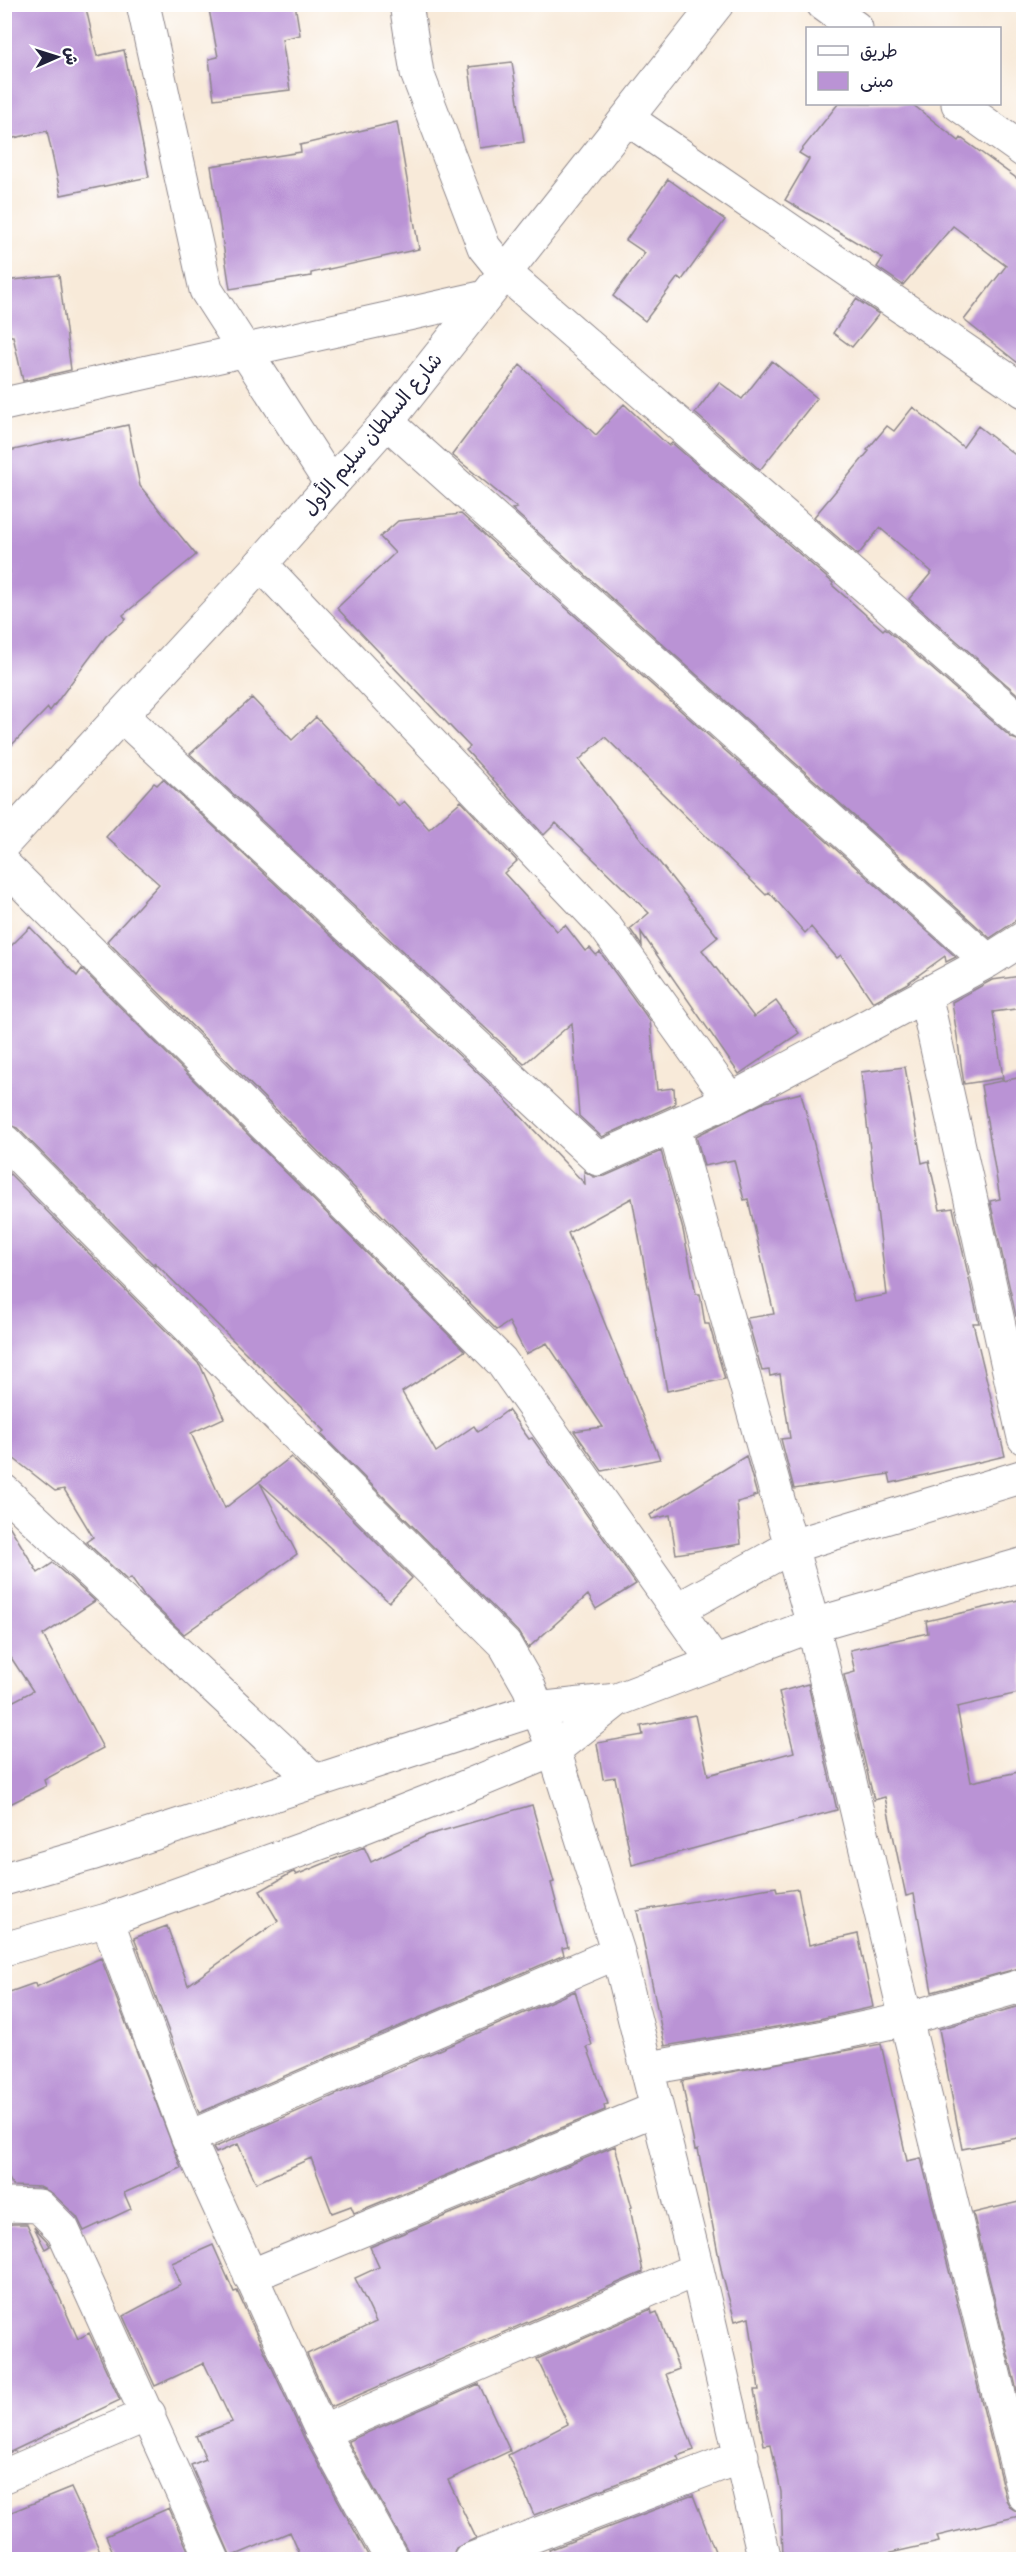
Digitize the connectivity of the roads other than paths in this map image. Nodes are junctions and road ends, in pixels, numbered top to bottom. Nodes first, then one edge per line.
1 (143, 4) edge
2 (406, 4) edge
3 (717, 4) edge
4 (823, 4) edge
5 (855, 27) edge
6 (959, 105) edge
7 (628, 119) junction
8 (1023, 152) edge
9 (495, 285) junction
10 (245, 350) junction
11 (1023, 391) edge
12 (5, 402) edge
13 (387, 422) junction
14 (331, 484) junction
15 (261, 564) junction
16 (122, 716) junction
17 (1023, 724) edge
18 (4, 843) edge
19 (4, 865) edge
20 (1023, 938) edge
21 (988, 961) junction
22 (925, 994) junction
23 (730, 1100) junction
24 (674, 1127) junction
25 (4, 1141) edge
26 (1023, 1438) edge
27 (1023, 1476) edge
28 (4, 1491) edge
29 (792, 1546) junction
30 (1023, 1564) edge
31 (677, 1610) junction
32 (813, 1625) junction
33 (714, 1662) junction
34 (617, 1700) junction
35 (537, 1709) junction
36 (554, 1750) junction
37 (315, 1781) junction
38 (4, 1880) edge
39 (107, 1920) junction
40 (4, 1949) edge
41 (618, 1952) junction
42 (1023, 1985) edge
43 (906, 2019) junction
44 (649, 2068) junction
45 (656, 2109) junction
46 (188, 2138) junction
47 (4, 2207) edge
48 (697, 2269) junction
49 (250, 2276) junction
50 (148, 2414) junction
51 (322, 2432) junction
52 (742, 2456) junction
53 (4, 2476) edge
54 (1023, 2495) edge
55 (213, 2559) edge
56 (392, 2559) edge
57 (470, 2559) edge
58 (765, 2559) edge

1 - 10 street
2 - 9 street
3 - 7 street, شارع السلطان سليم الأول
4 - 5 street
6 - 8 street
7 - 9 street, شارع السلطان سليم الأول
7 - 11 street
9 - 10 street
9 - 13 street, شارع السلطان سليم الأول
9 - 17 street
10 - 12 street
10 - 14 street
13 - 14 street, شارع السلطان سليم الأول
13 - 21 street
14 - 15 street, شارع السلطان سليم الأول
15 - 16 street, شارع السلطان سليم الأول
15 - 23 street
16 - 18 street, شارع السلطان سليم الأول
16 - 24 street
19 - 31 street
20 - 21 street
21 - 22 street
22 - 23 street
22 - 26 street
23 - 24 street
24 - 29 street
25 - 35 street
27 - 29 street
28 - 37 street
29 - 31 street
29 - 32 street
30 - 32 street
31 - 33 street
32 - 33 street
32 - 43 street
33 - 34 street
34 - 35 street
34 - 36 street
35 - 36 street
35 - 37 street
36 - 39 street
36 - 41 street
37 - 38 street
39 - 40 street
39 - 46 street
41 - 44 street
41 - 46 street
42 - 43 street
43 - 44 street
43 - 54 street
44 - 45 street
45 - 48 street
45 - 49 street
46 - 49 street
47 - 50 street
48 - 51 street
48 - 52 street
49 - 51 street
50 - 53 street
50 - 55 street
51 - 56 street
52 - 57 street
52 - 58 street

